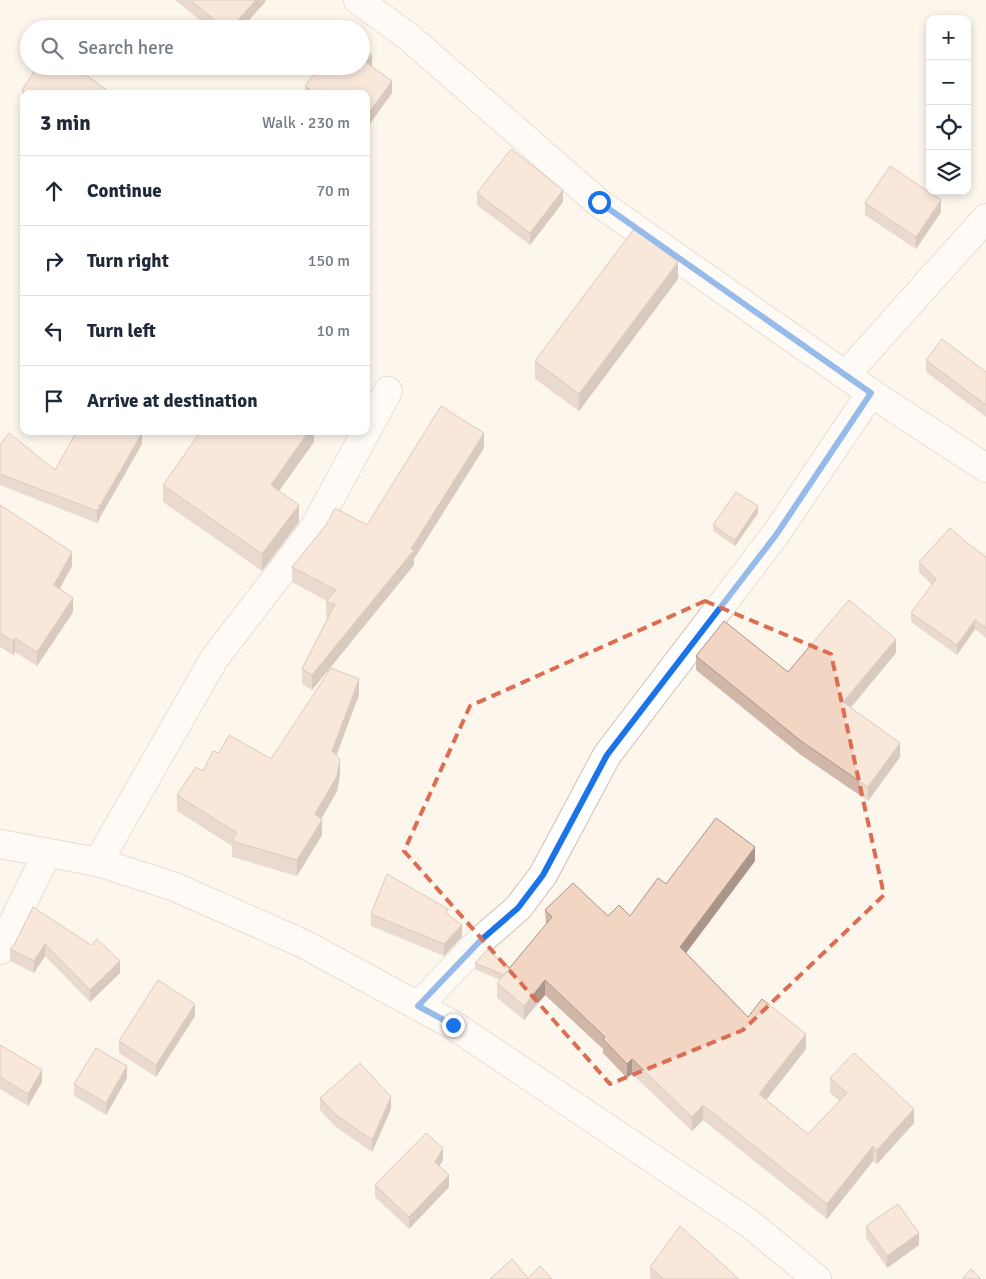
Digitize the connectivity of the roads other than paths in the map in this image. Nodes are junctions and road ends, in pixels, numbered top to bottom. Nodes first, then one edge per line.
1 (358, 0) edge
2 (986, 218) edge
3 (844, 374) junction
4 (388, 391) dead end
5 (871, 393) junction
6 (370, 424) edge
7 (364, 435) edge
8 (986, 468) edge
9 (0, 844) edge
10 (47, 853) junction
11 (98, 862) junction
12 (0, 950) edge
13 (418, 1006) junction
14 (817, 1279) edge

1 - 3 street
2 - 3 street
3 - 5 street
4 - 6 street
5 - 8 street
5 - 13 street
7 - 11 street
9 - 10 street
10 - 11 street
10 - 12 street
11 - 13 street
13 - 14 street

